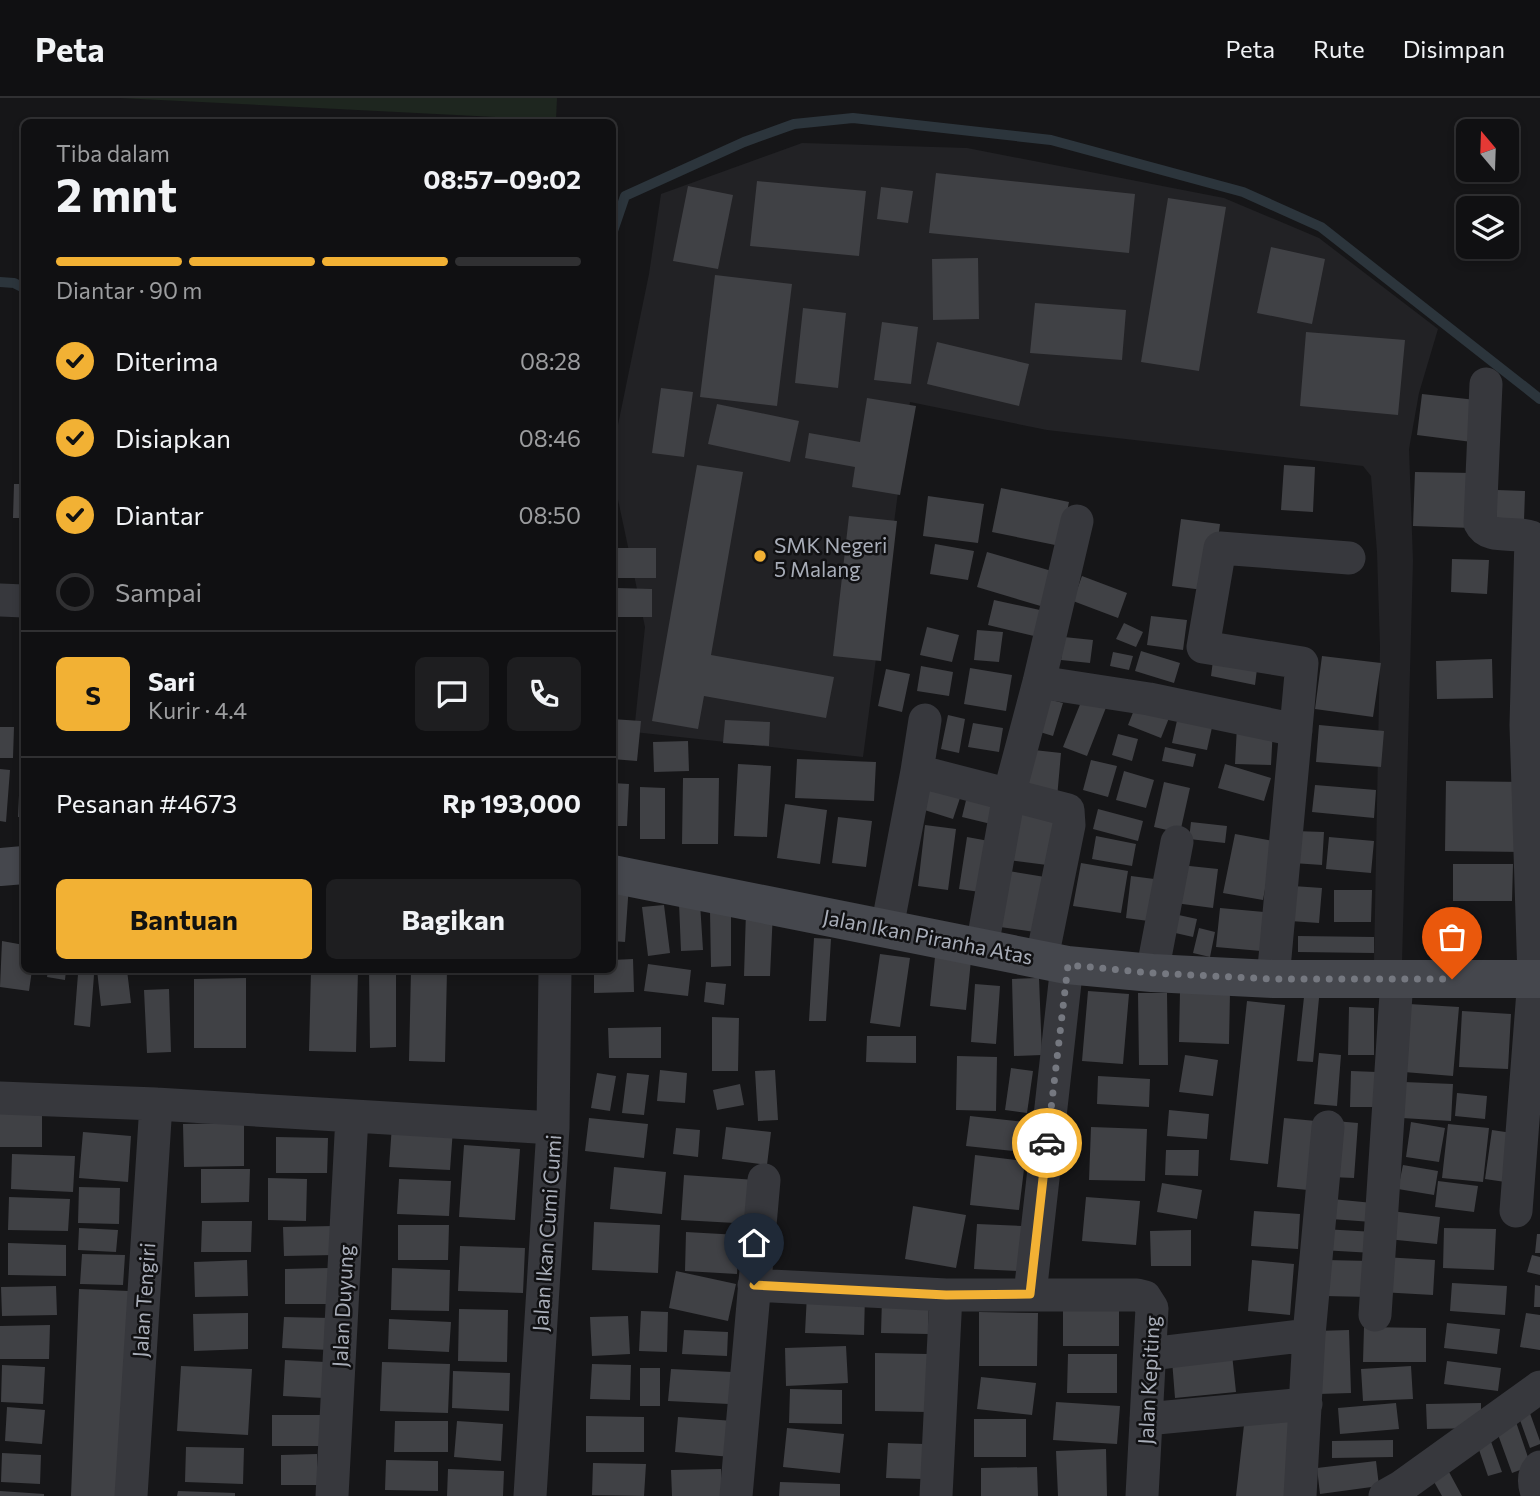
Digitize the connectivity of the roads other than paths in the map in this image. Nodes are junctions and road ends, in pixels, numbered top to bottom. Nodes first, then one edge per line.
1 (1486, 384) dead end
2 (1077, 521) dead end
3 (1349, 558) dead end
4 (0, 600) edge
5 (21, 601) edge
6 (1039, 682) junction
7 (925, 720) dead end
8 (1296, 730) junction
9 (917, 771) junction
10 (1009, 795) junction
11 (1177, 842) dead end
12 (21, 866) edge
13 (0, 867) edge
14 (616, 875) edge
15 (887, 928) junction
16 (982, 947) junction
17 (1055, 961) junction
18 (555, 973) edge
19 (1152, 973) junction
20 (1537, 978) edge
21 (1273, 979) junction
22 (1397, 979) junction
23 (0, 1098) edge
24 (156, 1104) junction
25 (352, 1116) junction
26 (1328, 1127) dead end
27 (553, 1128) junction
28 (764, 1180) dead end
29 (1516, 1211) dead end
30 (754, 1285) junction
31 (1030, 1294) junction
32 (946, 1295) junction
33 (1376, 1315) dead end
34 (1309, 1335) junction
35 (1150, 1354) junction
36 (1540, 1387) edge
37 (1306, 1404) junction
38 (1146, 1419) junction
39 (1540, 1467) edge
40 (131, 1496) edge
41 (331, 1496) edge
42 (530, 1496) edge
43 (736, 1496) edge
44 (936, 1496) edge
45 (1142, 1496) edge
46 (1300, 1496) edge
47 (1385, 1496) edge
48 (1538, 1496) edge

1 - 20 street
2 - 6 street
3 - 8 street
4 - 5 street
6 - 8 street
6 - 10 street
7 - 9 street
8 - 21 street
9 - 10 street
9 - 15 street
10 - 16 street
10 - 17 street
11 - 19 street
12 - 13 street
14 - 15 street, Jalan Ikan Piranha Atas
15 - 16 street, Jalan Ikan Piranha Atas
16 - 17 street, Jalan Ikan Piranha Atas
17 - 19 street, Jalan Ikan Piranha Atas
17 - 31 street
18 - 27 street, Jalan Ikan Cumi Cumi
19 - 21 street, Jalan Ikan Piranha Atas
20 - 22 street, Jalan Ikan Piranha Atas
20 - 29 street
21 - 22 street, Jalan Ikan Piranha Atas
22 - 33 street
23 - 24 street
24 - 25 street
24 - 40 street, Jalan Tengiri
25 - 27 street
25 - 41 street, Jalan Duyung
26 - 34 street
27 - 42 street, Jalan Ikan Cumi Cumi
28 - 30 street
30 - 32 street, Jalan Kepiting
30 - 43 street
31 - 32 street, Jalan Kepiting
31 - 35 street, Jalan Kepiting
32 - 44 street
34 - 35 street
34 - 37 street
35 - 38 street, Jalan Kepiting
36 - 47 street
37 - 38 street
37 - 46 street
38 - 45 street, Jalan Kepiting
39 - 48 street

